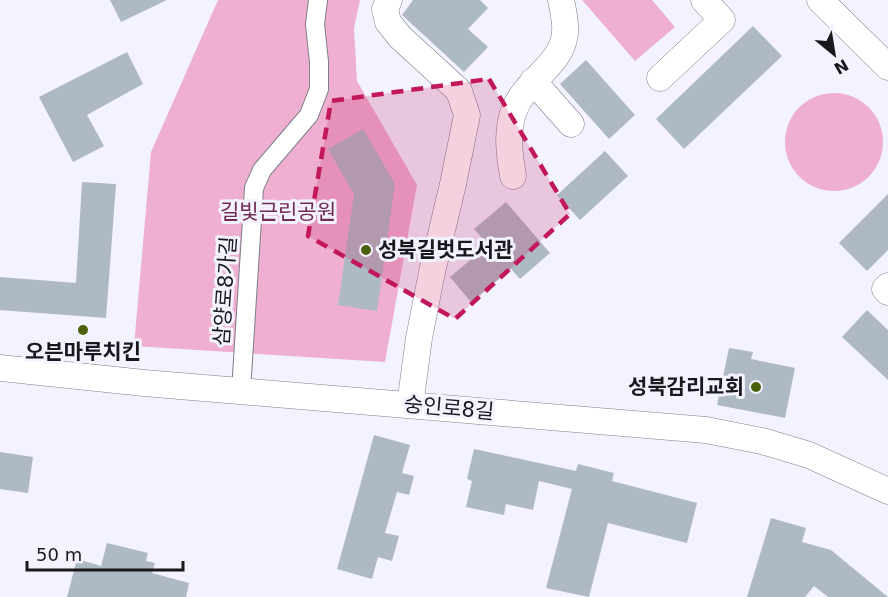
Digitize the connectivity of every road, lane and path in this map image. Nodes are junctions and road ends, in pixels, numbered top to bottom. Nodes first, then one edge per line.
1 (318, 0) edge
2 (389, 0) edge
3 (561, 0) edge
4 (704, 0) edge
5 (820, 0) edge
6 (888, 67) edge
7 (660, 78) dead end
8 (533, 81) junction
9 (572, 124) dead end
10 (513, 176) dead end
11 (888, 286) edge
12 (888, 292) edge
13 (0, 368) edge
14 (241, 391) junction
15 (410, 405) junction
16 (888, 491) edge

1 - 14 street, 삼양로8가길
2 - 15 street
3 - 8 street
4 - 7 street
5 - 6 street
8 - 9 street
8 - 10 street
11 - 12 street
13 - 14 street, 숭인로8길
14 - 15 street, 숭인로8길
15 - 16 street, 숭인로8길

